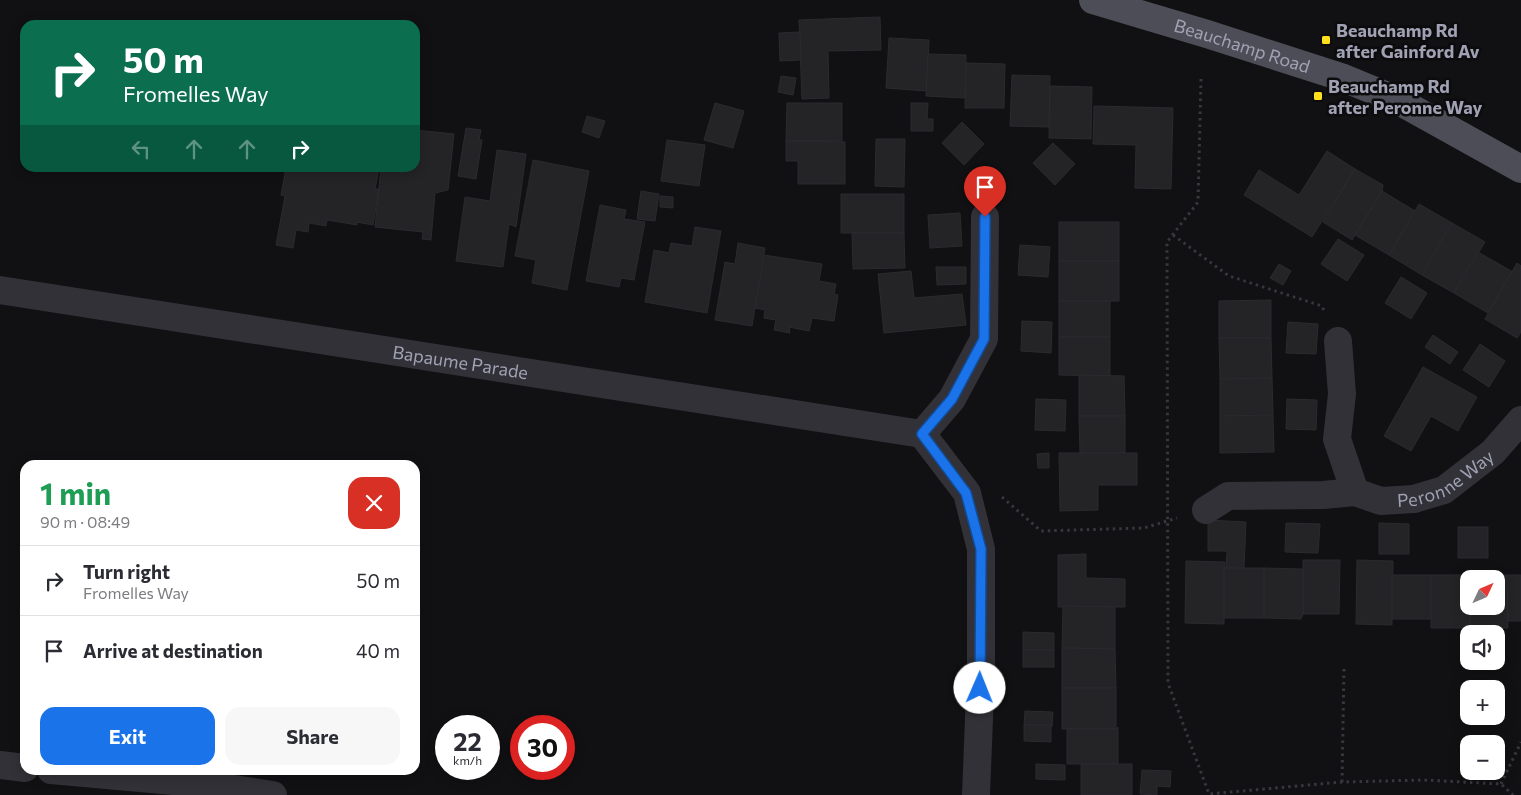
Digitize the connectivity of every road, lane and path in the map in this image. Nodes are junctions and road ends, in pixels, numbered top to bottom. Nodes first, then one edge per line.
1 (1094, 0) edge
2 (1201, 79) dead end
3 (1521, 169) edge
4 (985, 217) dead end
5 (1173, 235) junction
6 (0, 290) edge
7 (1338, 341) joint
8 (1521, 420) edge
9 (922, 434) junction
10 (997, 492) dead end
11 (1355, 492) junction
12 (1206, 510) joint
13 (1167, 521) junction
14 (1344, 667) dead end
15 (1521, 742) edge
16 (0, 765) edge
17 (20, 767) edge
18 (106, 775) edge
19 (1342, 782) junction
20 (1501, 784) junction
21 (1209, 794) edge
22 (273, 795) edge
23 (976, 795) edge
24 (1513, 795) edge

1 - 3 main road, Beauchamp Road
2 - 5 path
4 - 9 street
5 - 7 path
5 - 13 path
6 - 9 street, Bapaume Parade
7 - 11 street
8 - 11 street, Peronne Way
9 - 23 street
10 - 13 path
11 - 12 street, Peronne Way
12 - 13 path
13 - 21 path
14 - 19 path
15 - 20 path
16 - 17 street
18 - 22 street
19 - 20 path
19 - 21 path
20 - 24 path

